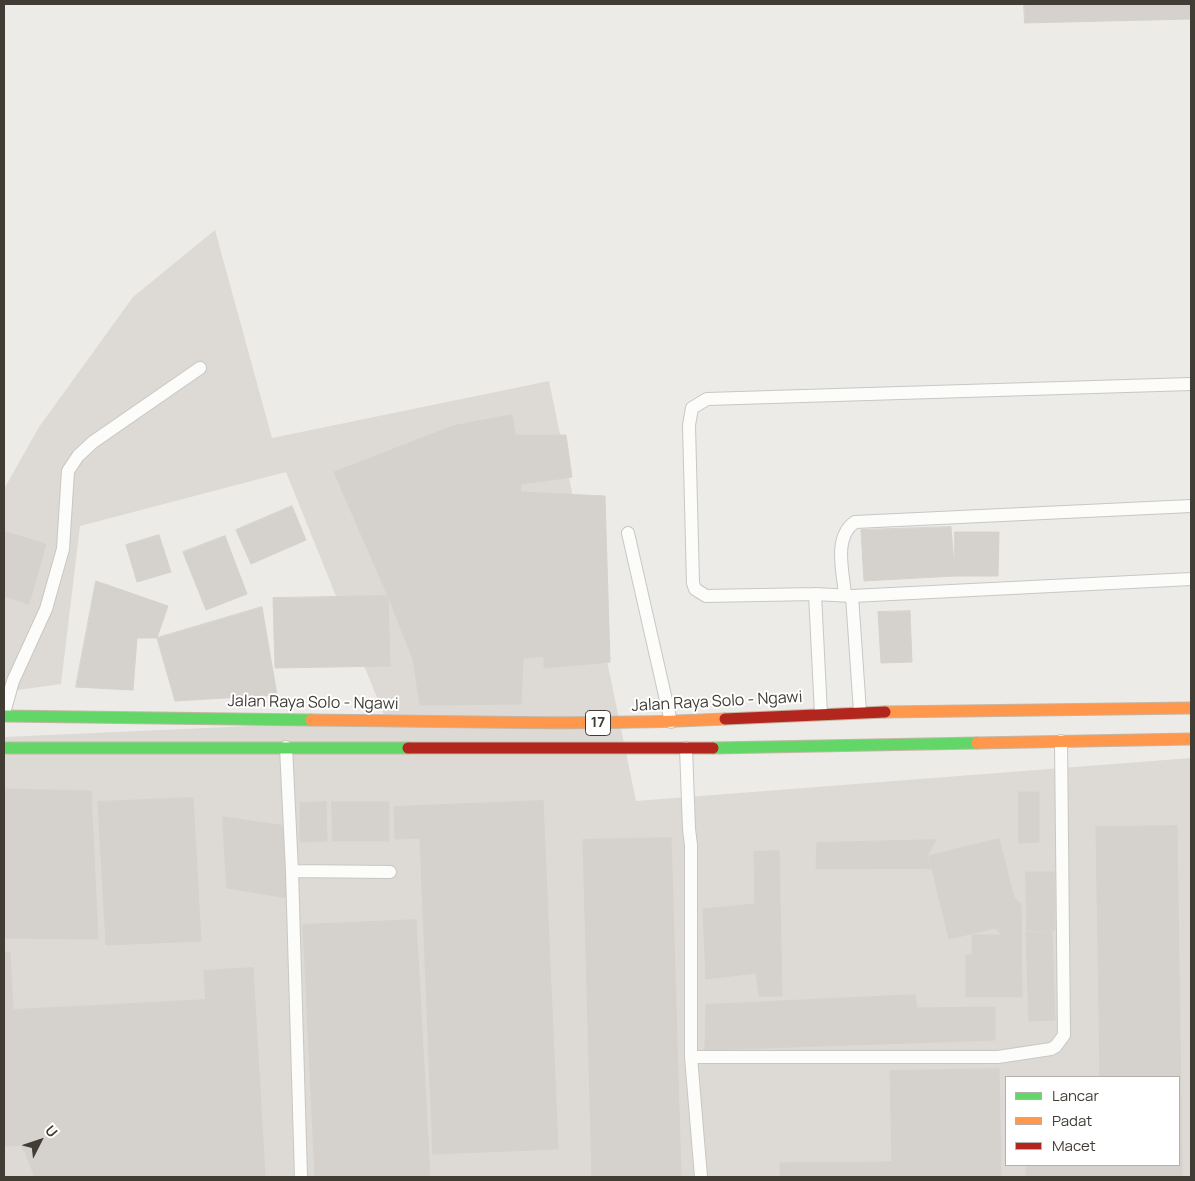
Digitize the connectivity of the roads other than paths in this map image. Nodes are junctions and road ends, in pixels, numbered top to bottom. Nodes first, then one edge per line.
1 (200, 368) dead end
2 (1191, 384) edge
3 (1191, 506) edge
4 (628, 533) dead end
5 (1191, 579) edge
6 (815, 594) junction
7 (849, 595) junction
8 (1191, 708) edge
9 (860, 712) junction
10 (4, 714) edge
11 (821, 714) junction
12 (671, 722) junction
13 (1191, 739) edge
14 (1061, 741) junction
15 (286, 747) junction
16 (4, 748) edge
17 (686, 748) junction
18 (292, 871) junction
19 (390, 872) dead end
20 (691, 1057) junction
21 (301, 1177) edge
22 (701, 1177) edge

1 - 10 lane
2 - 6 lane
3 - 7 lane
4 - 12 lane
5 - 7 lane
6 - 7 lane
6 - 11 lane
7 - 9 lane
8 - 9 highway, Jalan Raya Solo - Ngawi / 17
9 - 11 highway, Jalan Raya Solo - Ngawi / 17
10 - 12 highway, Jalan Raya Solo - Ngawi / 17
11 - 12 highway, Jalan Raya Solo - Ngawi / 17
13 - 14 highway, 17
14 - 17 highway, 17
14 - 20 lane
15 - 16 highway, 17
15 - 17 highway, 17
15 - 18 lane
17 - 20 lane
18 - 19 lane
18 - 21 lane
20 - 22 lane

